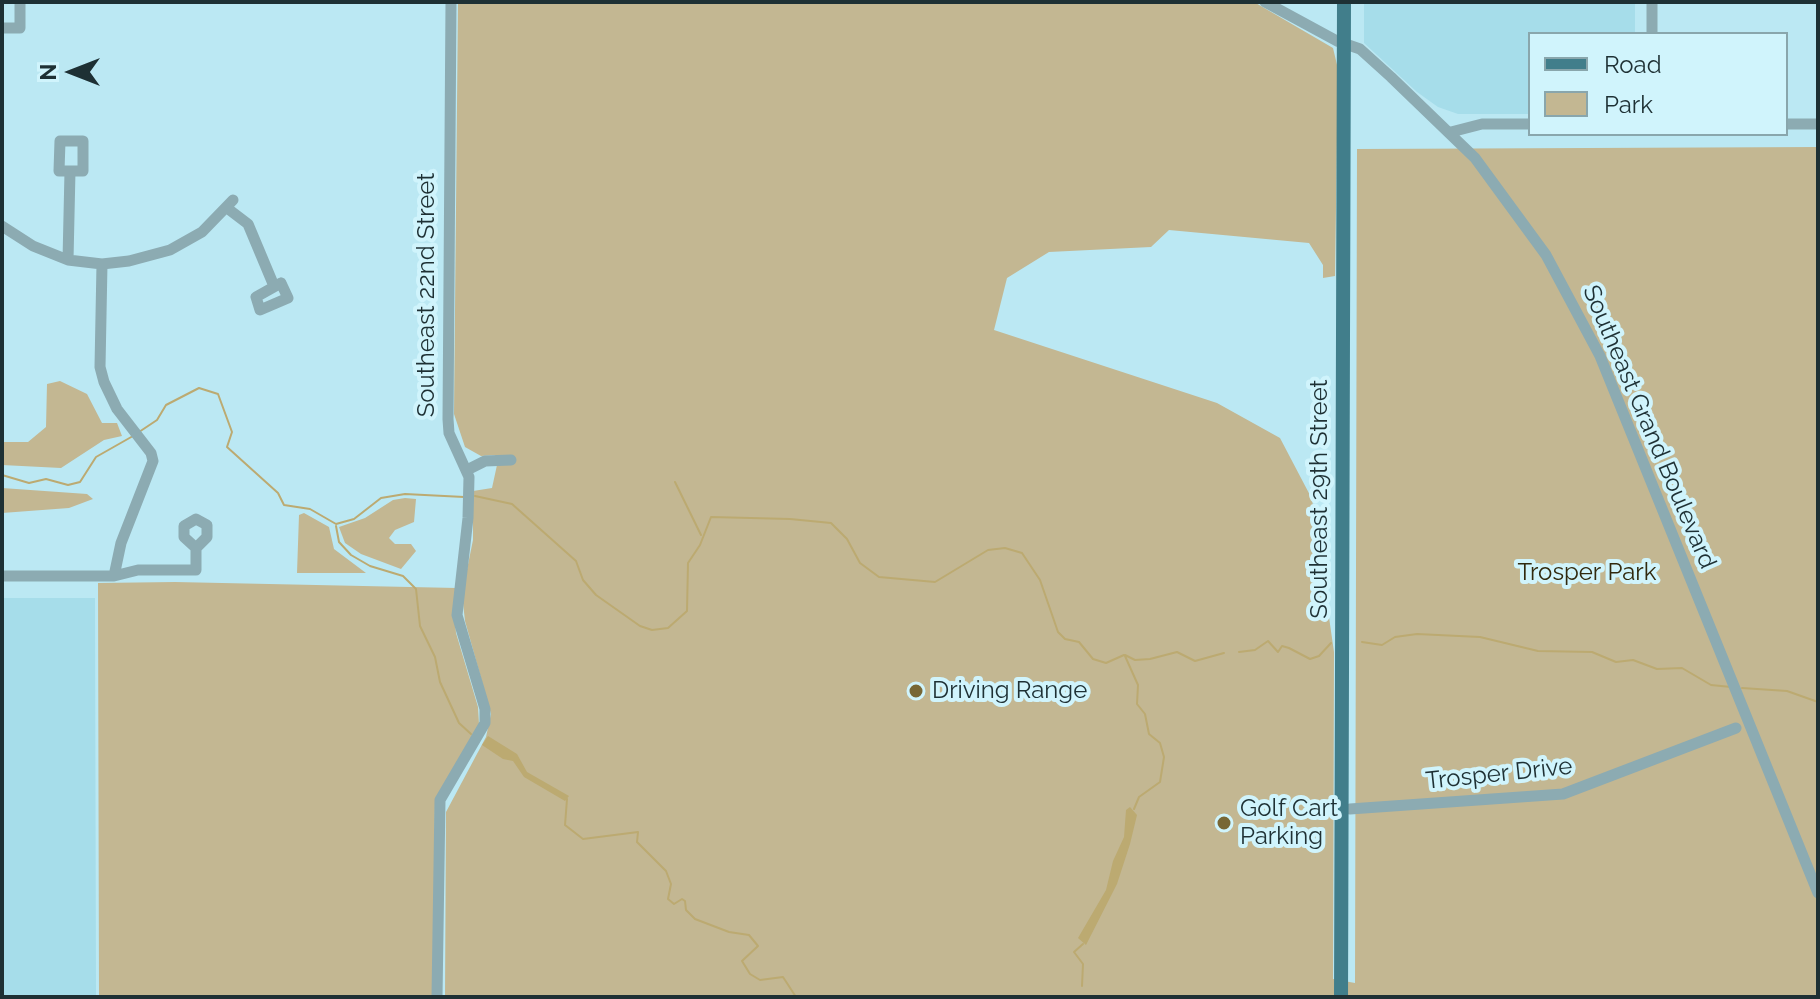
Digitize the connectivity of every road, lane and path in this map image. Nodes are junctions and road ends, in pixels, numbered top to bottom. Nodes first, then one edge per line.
1 (20, 2) edge
2 (451, 2) edge
3 (1265, 2) edge
4 (1344, 2) edge
5 (1352, 2) edge
6 (1652, 2) edge
7 (2, 28) edge
8 (1652, 32) edge
9 (1348, 45) junction
10 (1528, 124) edge
11 (1788, 124) edge
12 (1818, 124) edge
13 (1451, 132) junction
14 (70, 171) dead end
15 (2, 226) edge
16 (68, 260) junction
17 (102, 264) junction
18 (274, 286) dead end
19 (511, 460) dead end
20 (467, 470) junction
21 (196, 548) dead end
22 (2, 576) edge
23 (114, 576) junction
24 (1736, 728) dead end
25 (1346, 810) junction
26 (1818, 893) edge
27 (437, 997) edge
28 (1341, 997) edge
29 (1350, 997) edge

1 - 7 street
2 - 20 street, Southeast 22nd Street
3 - 9 street, Southeast Grand Boulevard
4 - 9 main road, Southeast 29th Street
5 - 9 main road, Southeast 29th Street
6 - 8 street
9 - 13 street, Southeast Grand Boulevard
9 - 25 main road, Southeast 29th Street
10 - 13 street
11 - 12 street
13 - 26 street, Southeast Grand Boulevard
14 - 16 street
15 - 16 street
16 - 17 street
17 - 18 street
17 - 23 street
19 - 20 street
20 - 27 street, Southeast 22nd Street
21 - 23 street
22 - 23 street
24 - 25 street, Trosper Drive
25 - 28 main road, Southeast 29th Street
25 - 29 main road, Southeast 29th Street

